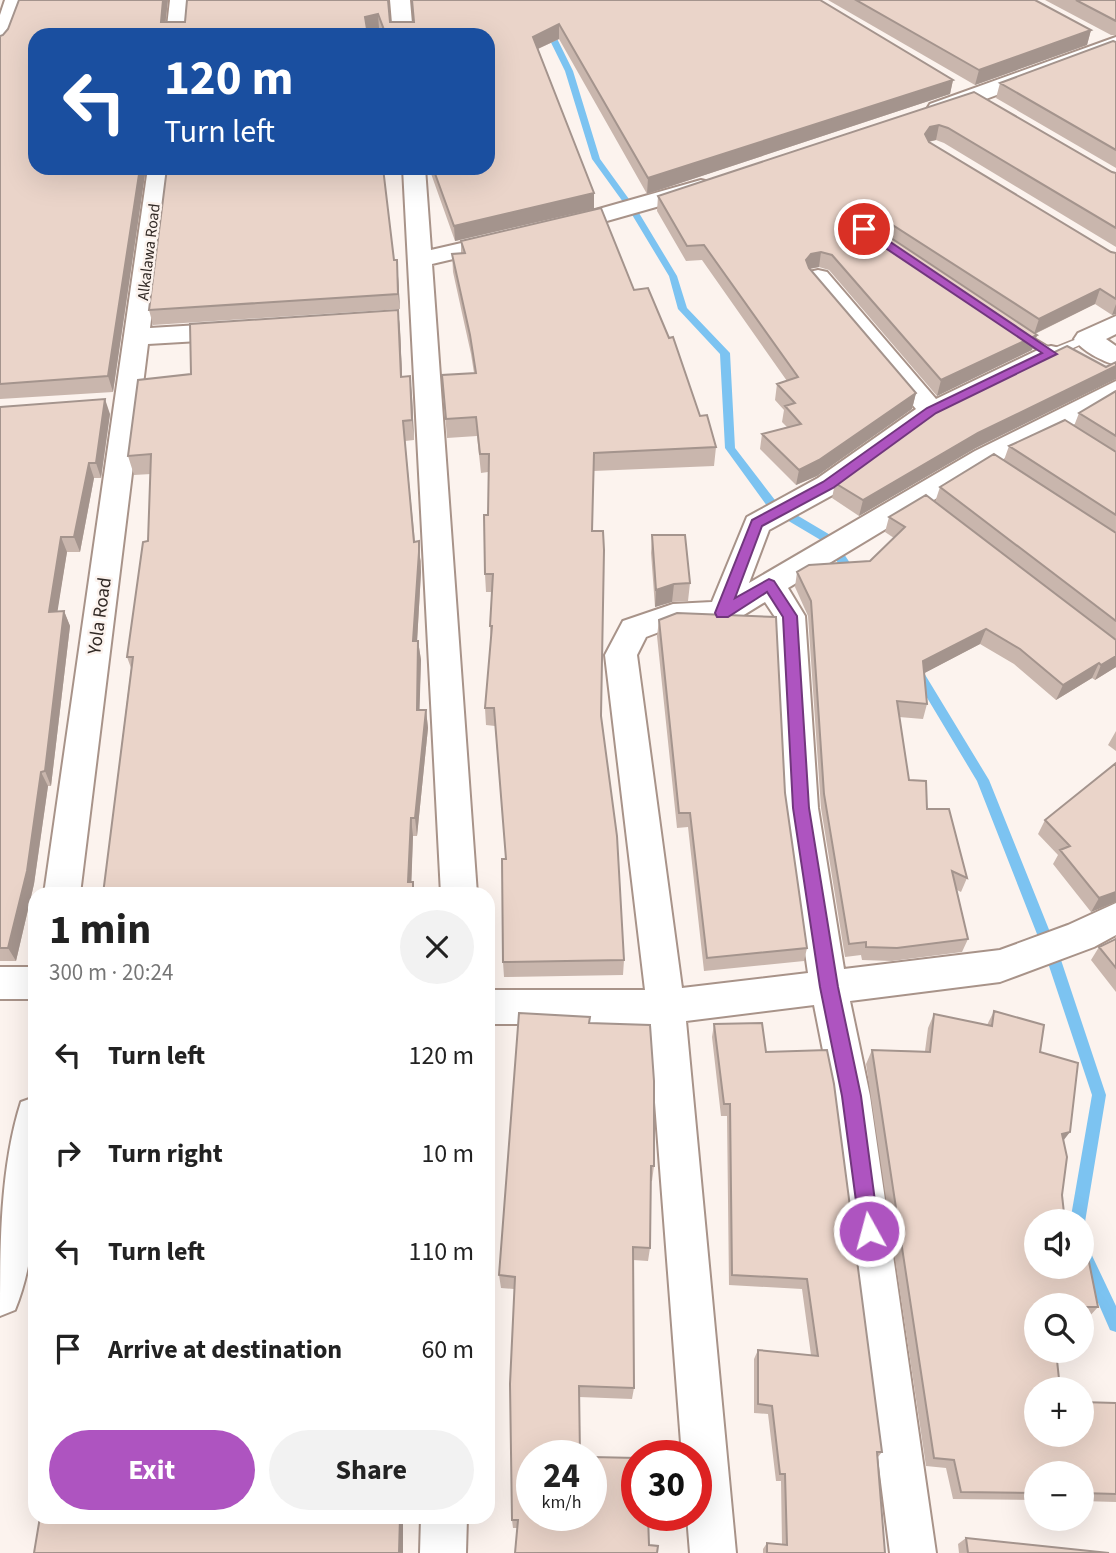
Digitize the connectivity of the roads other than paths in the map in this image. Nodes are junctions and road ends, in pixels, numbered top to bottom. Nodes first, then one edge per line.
1 (15, 0) edge
2 (180, 0) edge
3 (400, 0) edge
4 (177, 28) edge
5 (402, 28) edge
6 (1085, 32) edge
7 (0, 43) edge
8 (1114, 45) edge
9 (951, 83) edge
10 (975, 97) junction
11 (999, 111) edge
12 (922, 115) edge
13 (158, 175) edge
14 (415, 175) edge
15 (723, 180) edge
16 (421, 258) junction
17 (818, 277) edge
18 (1007, 324) edge
19 (1116, 324) edge
20 (261, 329) edge
21 (138, 337) junction
22 (1087, 339) junction
23 (1051, 354) junction
24 (1116, 357) edge
25 (1116, 389) edge
26 (932, 411) junction
27 (769, 584) junction
28 (723, 613) junction
29 (63, 887) edge
30 (458, 887) edge
31 (1116, 918) edge
32 (0, 983) edge
33 (28, 983) edge
34 (829, 987) junction
35 (495, 1007) edge
36 (666, 1007) junction
37 (28, 1151) edge
38 (0, 1296) edge
39 (444, 1524) edge
40 (443, 1553) edge
41 (713, 1553) edge
42 (913, 1553) edge

1 - 7 street
2 - 4 street
3 - 5 street
6 - 8 street
8 - 10 street
9 - 10 street
10 - 11 street
10 - 12 street
13 - 21 street, Alkalawa Road
14 - 16 street
15 - 16 street
16 - 30 street
17 - 26 street
18 - 23 lane
19 - 22 street
20 - 21 street
21 - 29 street, Yola Road
22 - 23 lane
22 - 24 street
23 - 26 street
25 - 27 street
26 - 28 street
27 - 28 street
27 - 34 street
28 - 36 street
31 - 34 street
32 - 33 street
34 - 36 street
34 - 42 street
35 - 36 street
36 - 41 street
37 - 38 street
39 - 40 street

